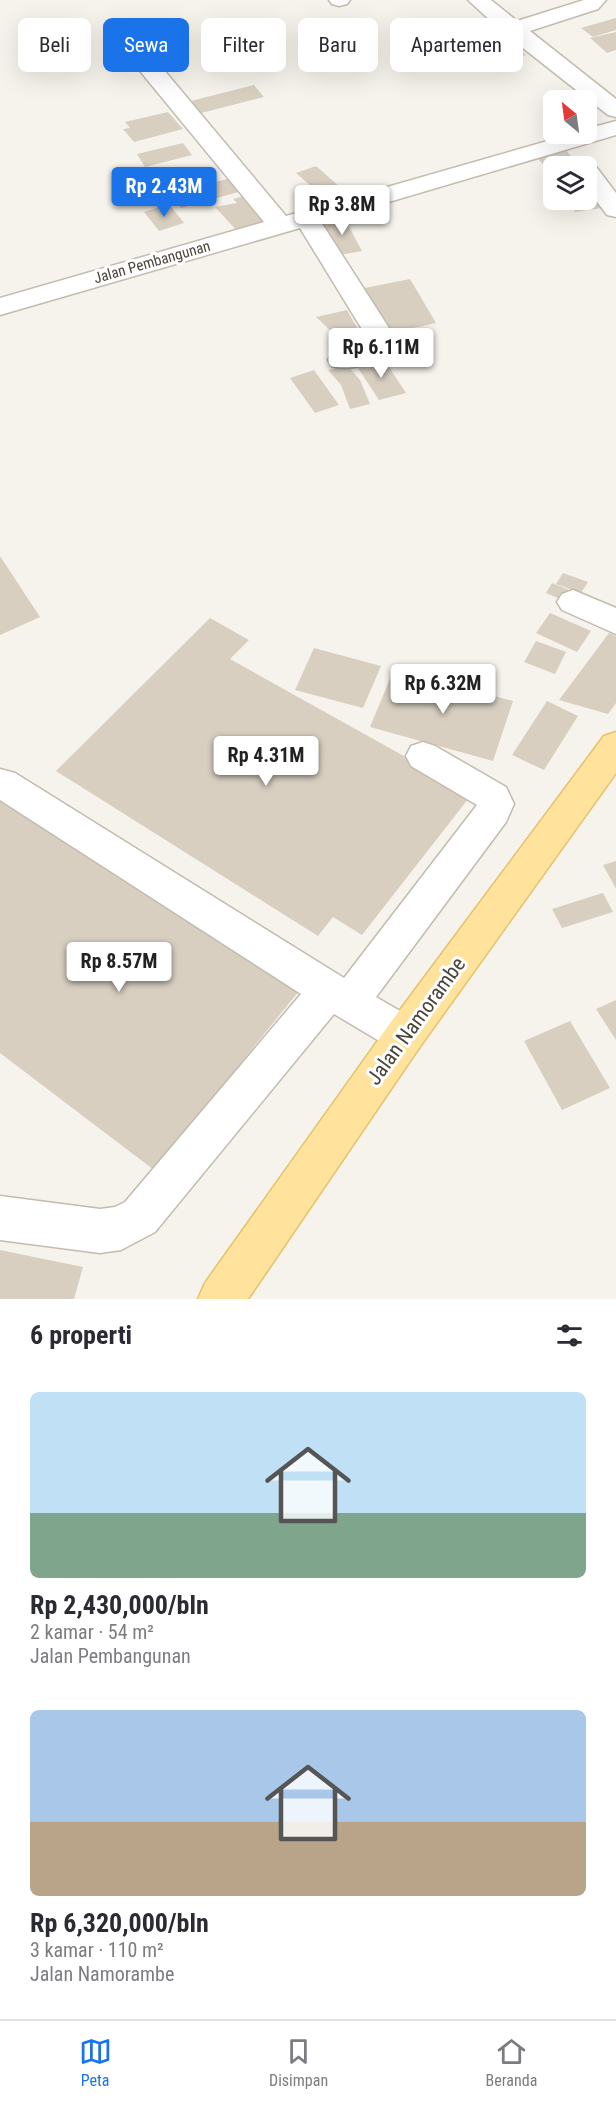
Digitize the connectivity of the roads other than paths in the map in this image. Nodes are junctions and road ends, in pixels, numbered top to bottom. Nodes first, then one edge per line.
1 (478, 0) edge
2 (596, 0) edge
3 (500, 18) edge
4 (523, 26) edge
5 (523, 37) edge
6 (153, 72) edge
7 (616, 110) edge
8 (616, 128) edge
9 (597, 133) edge
10 (560, 144) edge
11 (597, 183) edge
12 (616, 210) edge
13 (306, 218) junction
14 (280, 225) junction
15 (0, 307) edge
16 (342, 360) dead end
17 (573, 602) dead end
18 (616, 622) edge
19 (616, 746) edge
20 (423, 756) dead end
21 (2, 783) dead end
22 (339, 996) junction
23 (405, 1035) junction
24 (0, 1218) edge
25 (221, 1299) edge

1 - 3 street
2 - 4 street
5 - 7 street
6 - 14 street
8 - 9 street, Jalan Pembangunan
10 - 13 street, Jalan Pembangunan
11 - 12 street
13 - 14 street, Jalan Pembangunan
13 - 16 street
14 - 15 street, Jalan Pembangunan
17 - 18 street
19 - 23 main road, Jalan Namorambe
20 - 22 street
21 - 22 street
22 - 23 street
22 - 24 street
23 - 25 main road, Jalan Namorambe

